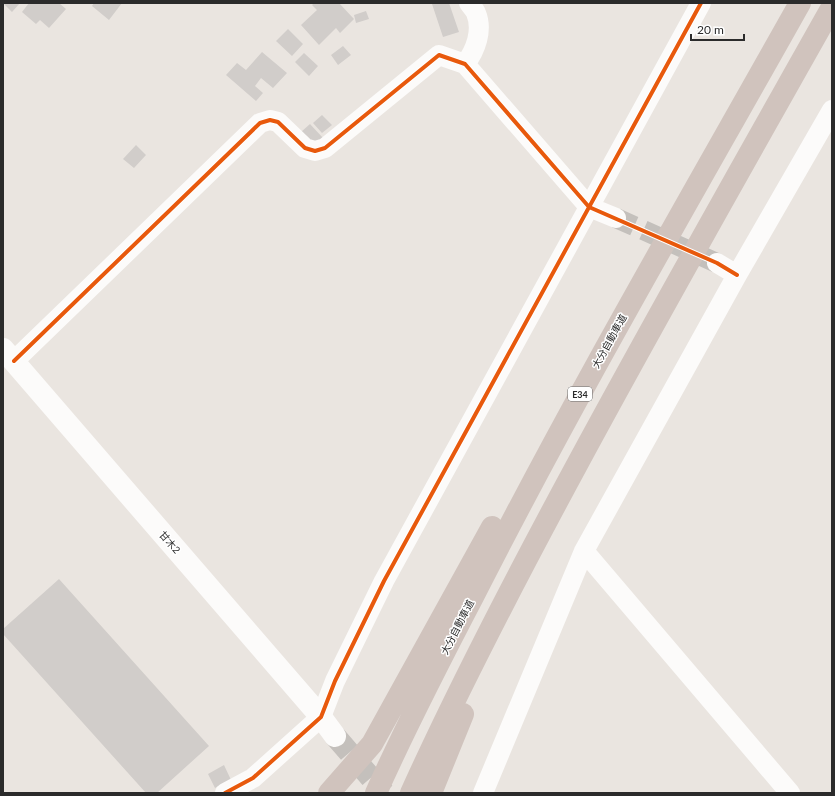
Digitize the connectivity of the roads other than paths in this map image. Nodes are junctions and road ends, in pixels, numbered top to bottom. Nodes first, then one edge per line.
1 (469, 3) edge
2 (700, 3) edge
3 (800, 3) edge
4 (832, 7) edge
5 (465, 64) junction
6 (832, 110) edge
7 (589, 207) junction
8 (616, 218) tunnel mouth
9 (717, 263) tunnel mouth
10 (737, 275) junction
11 (627, 308) junction
12 (8, 355) edge
13 (538, 538) junction
14 (584, 550) junction
15 (321, 717) junction
16 (335, 736) tunnel mouth
17 (225, 793) edge
18 (329, 793) edge
19 (376, 793) edge
20 (410, 793) edge
21 (431, 793) edge
22 (483, 793) edge
23 (790, 793) edge

1 - 5 street
2 - 7 street
3 - 11 highway, 大分自動車道 / E34
4 - 13 highway
5 - 7 street
5 - 12 street
6 - 10 street
7 - 8 street
7 - 15 street
9 - 10 street
10 - 14 street
11 - 18 highway
11 - 19 highway, 大分自動車道 / E34
12 - 15 street, 甘木2
13 - 20 highway
13 - 21 highway
14 - 22 street
14 - 23 street
15 - 16 street, 甘木2
15 - 17 street

